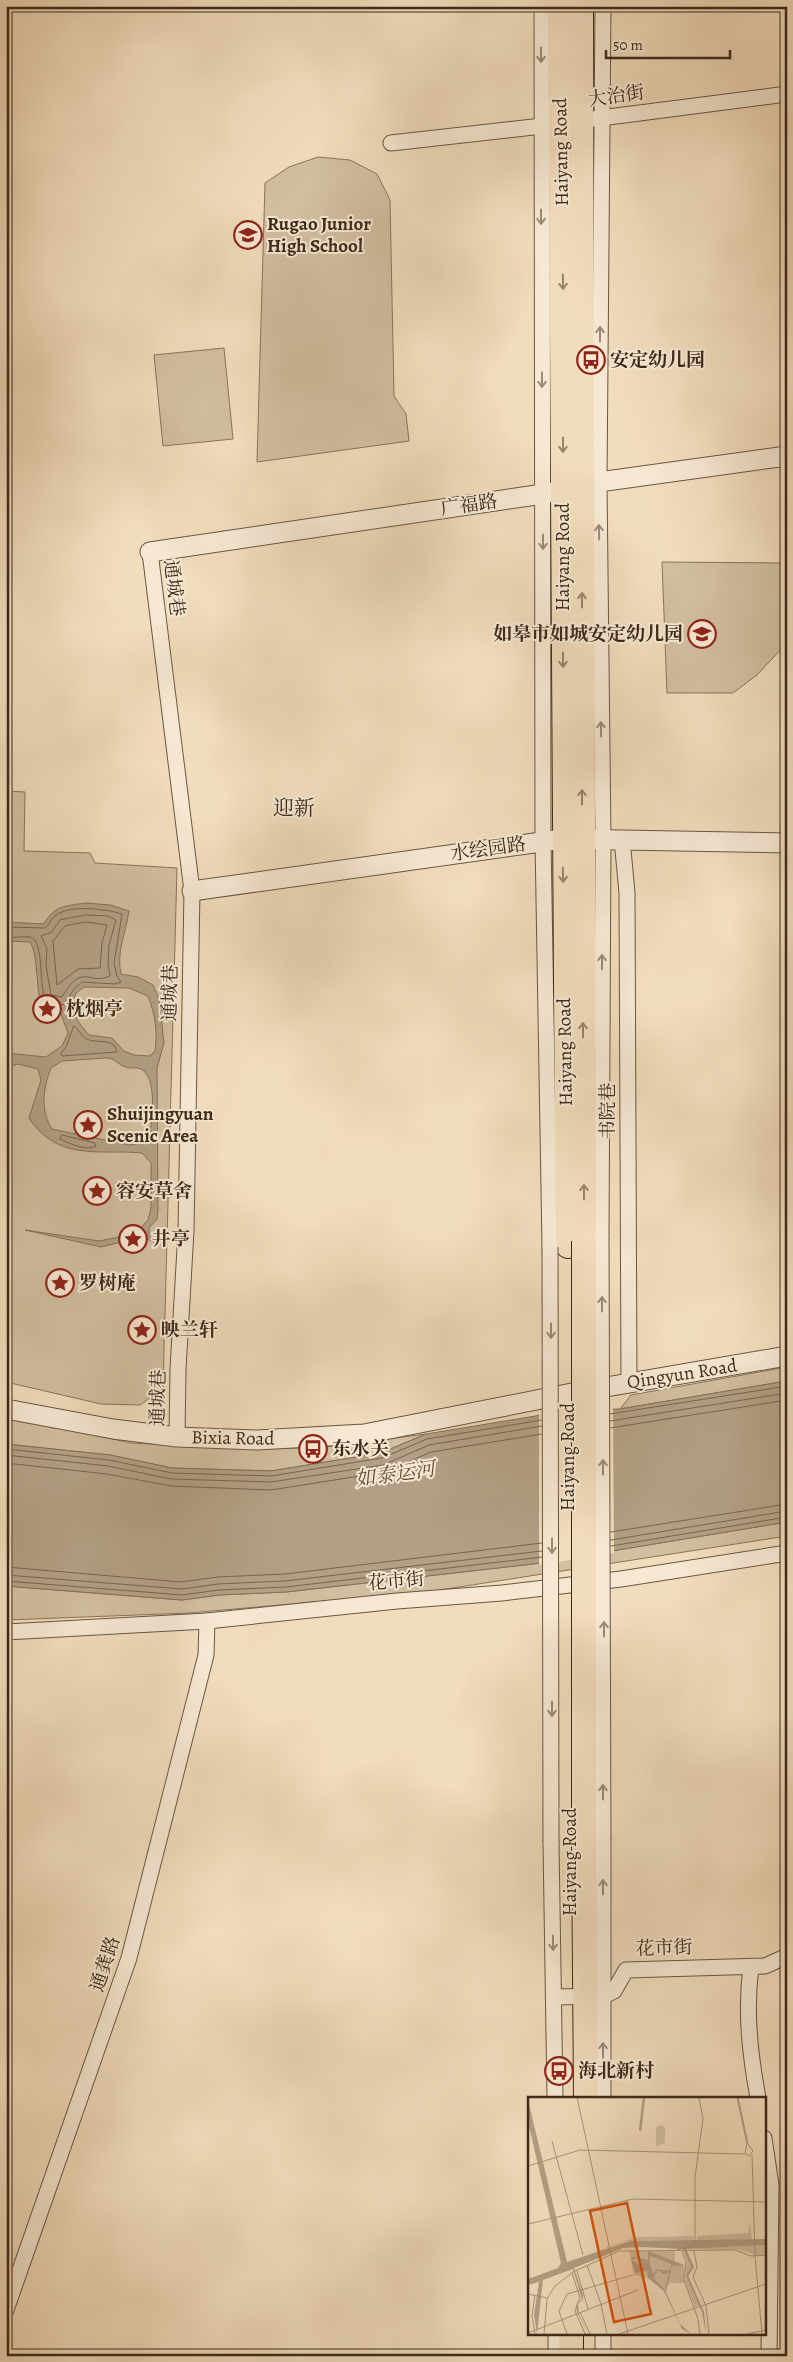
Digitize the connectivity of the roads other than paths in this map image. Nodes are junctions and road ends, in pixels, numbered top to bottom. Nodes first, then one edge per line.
1 (542, 6) edge
2 (560, 6) edge
3 (581, 6) edge
4 (603, 6) edge
5 (787, 94) edge
6 (571, 122) junction
7 (391, 143) dead end
8 (787, 456) edge
9 (572, 488) junction
10 (150, 552) joint
11 (573, 839) junction
12 (622, 839) junction
13 (787, 843) edge
14 (192, 890) junction
15 (576, 1243) junction
16 (787, 1356) edge
17 (629, 1384) junction
18 (577, 1392) joint
19 (6, 1409) edge
20 (177, 1437) junction
21 (787, 1553) edge
22 (207, 1621) junction
23 (6, 1632) edge
24 (577, 1843) junction
25 (787, 1956) edge
26 (751, 1967) junction
27 (578, 1996) junction
28 (555, 2097) edge
29 (570, 2097) edge
30 (586, 2097) edge
31 (603, 2097) edge
32 (758, 2097) edge
33 (766, 2151) edge
34 (6, 2310) edge
35 (556, 2334) edge
36 (571, 2334) edge
37 (585, 2334) edge
38 (603, 2334) edge
39 (556, 2356) edge
40 (571, 2356) edge
41 (585, 2356) edge
42 (603, 2356) edge
43 (769, 2356) edge

1 -> 6 street
2 - 6 main road, Haiyang Road
3 - 6 main road, Haiyang Road
4 - 6 street
5 - 6 street, 大治街
6 - 7 street, 大治街
6 - 9 main road, Haiyang Road
9 -> 6 street
8 - 9 street, 广福路
9 - 10 street, 广福路
9 - 11 main road, Haiyang Road
11 -> 9 street
10 - 14 street, 通城巷
11 - 12 street, 水绘园路
11 - 14 street, 水绘园路
11 - 15 main road, Haiyang Road
11 -> 15 street
12 - 13 street, 水绘园路
12 - 17 street, 书院巷
14 - 20 street, 通城巷
15 - 24 main road, Haiyang Road, bridge
15 -> 24 street, bridge
16 - 17 street, Qingyun Road
17 - 18 street, Qingyun Road
18 - 20 street, Bixia Road
19 - 20 street, Bixia Road
21 - 22 street, 花市街
22 - 23 street, 花市街
22 - 34 street, 通龚路
24 - 27 main road, Haiyang Road
24 -> 27 street
25 - 26 street, 花市街
26 - 27 street, 花市街
26 - 32 street
27 - 28 street
27 - 29 main road, Haiyang Road
27 - 30 main road, Haiyang Road
31 -> 27 street
33 - 43 street
35 - 39 street
36 - 40 main road
37 - 41 main road
38 - 42 street

